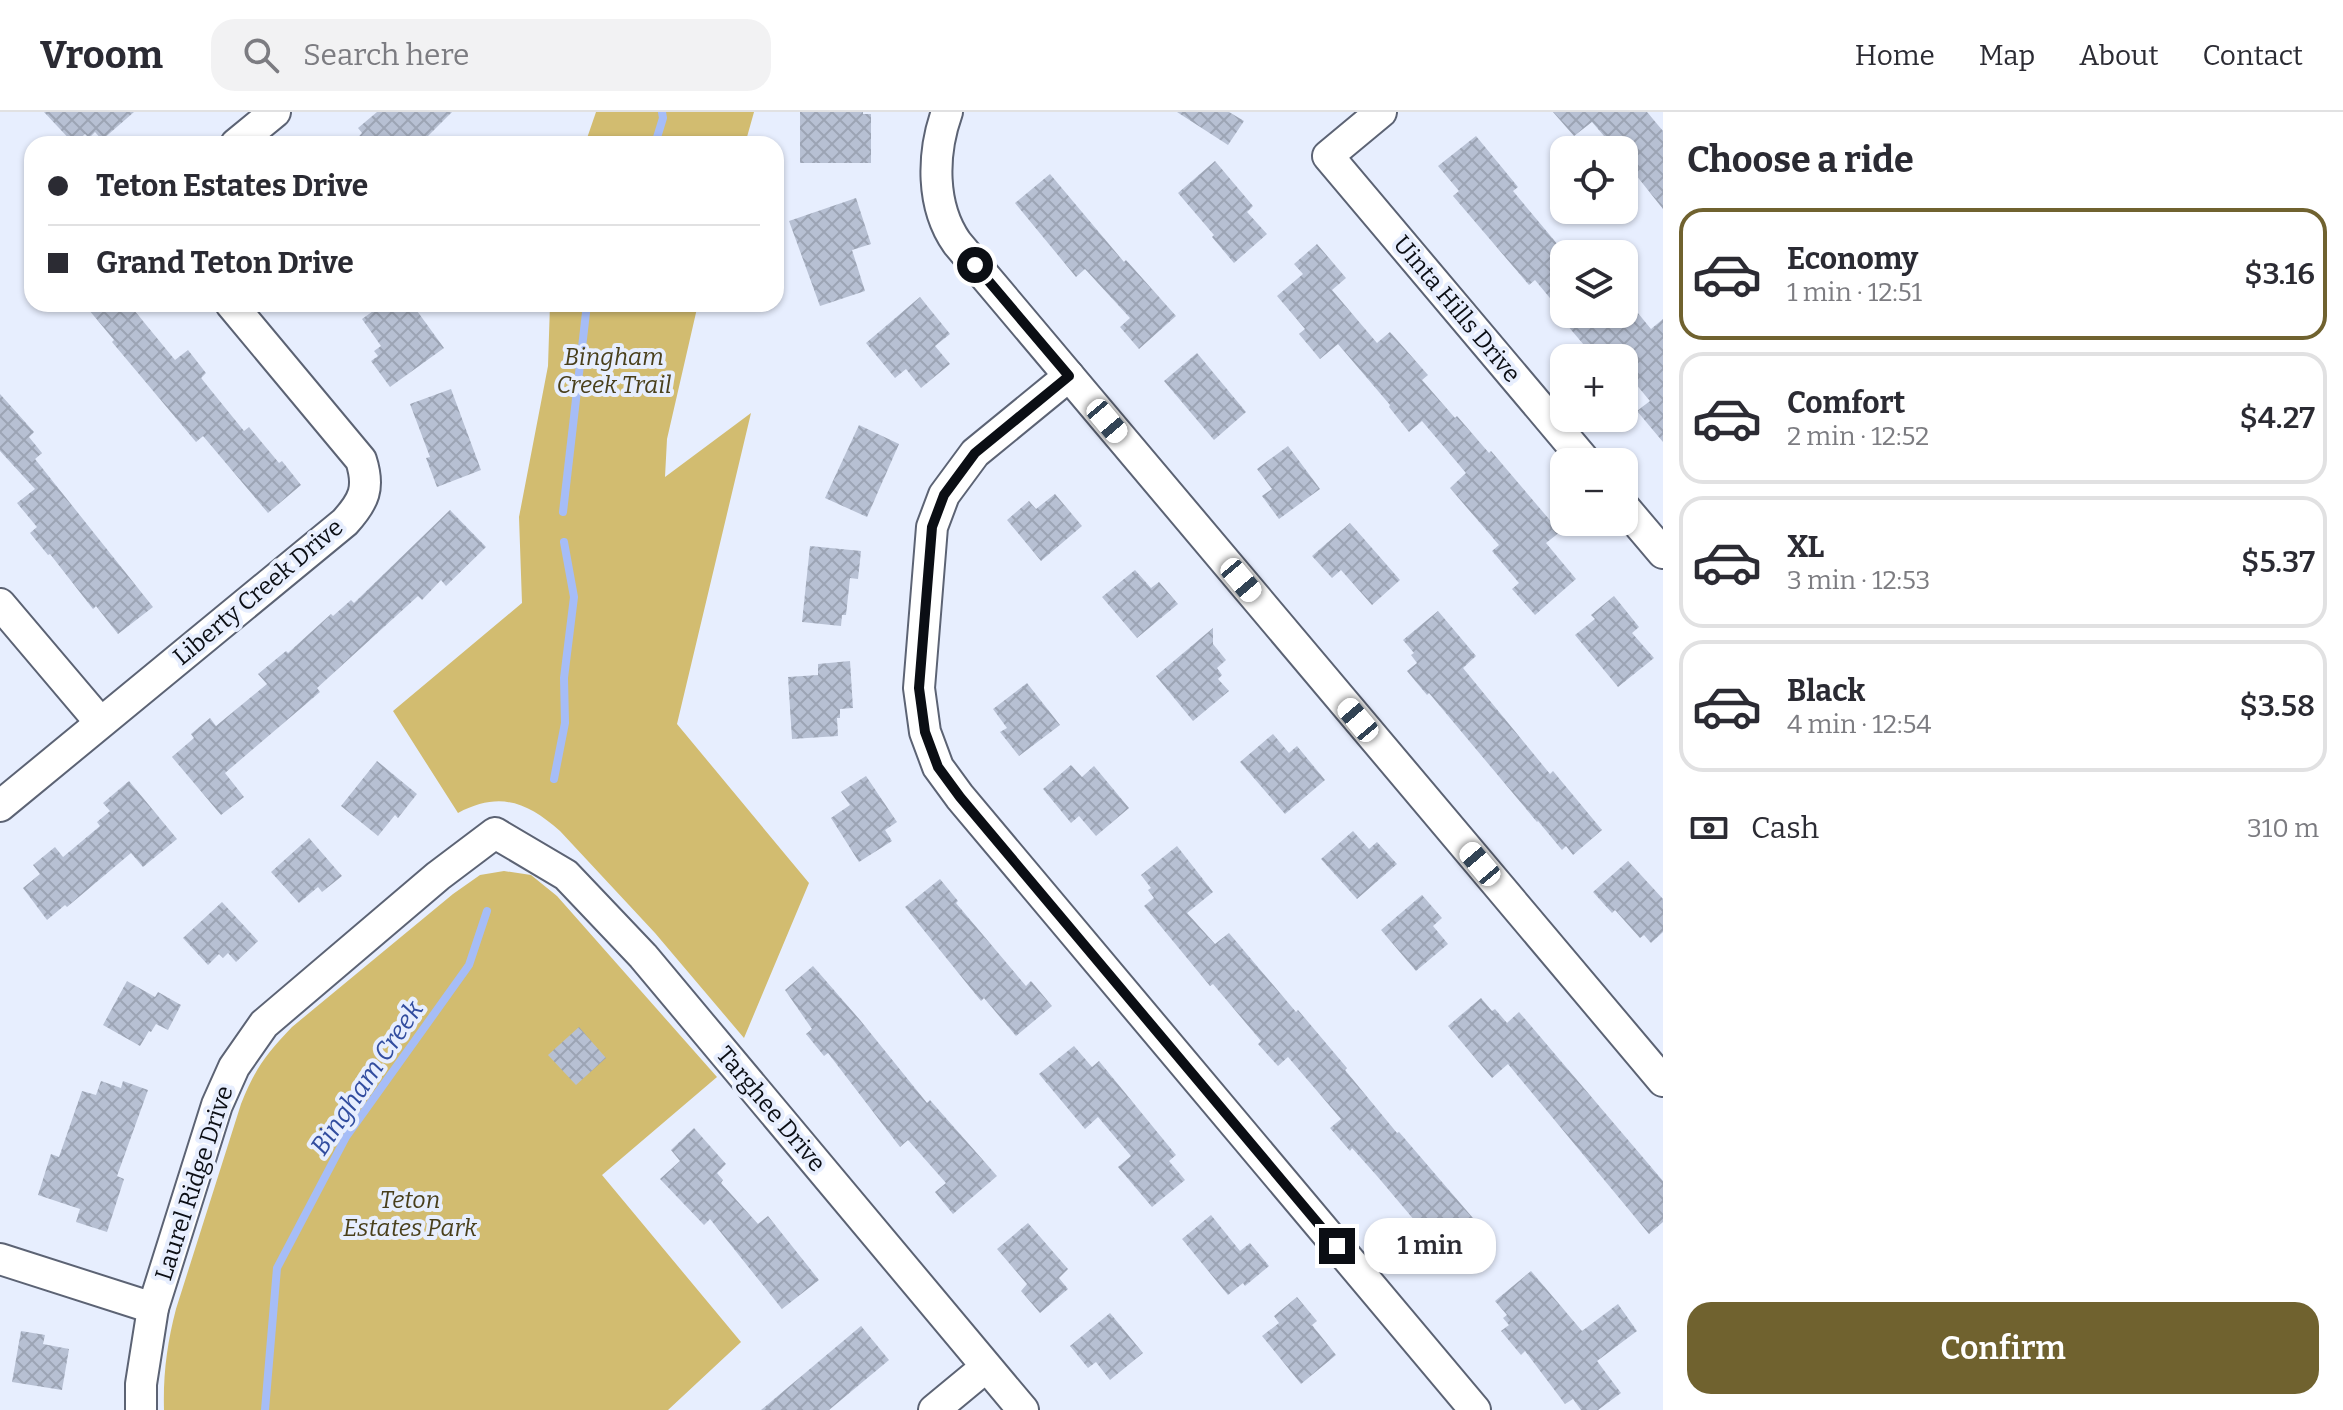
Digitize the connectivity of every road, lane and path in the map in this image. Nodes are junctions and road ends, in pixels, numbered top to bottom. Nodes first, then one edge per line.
1 (275, 112) edge
2 (947, 112) edge
3 (1381, 112) edge
4 (246, 136) edge
5 (238, 312) edge
6 (1069, 376) junction
7 (1574, 448) edge
8 (1638, 524) edge
9 (1663, 553) edge
10 (0, 604) edge
11 (100, 722) junction
12 (0, 806) edge
13 (495, 833) joint
14 (1663, 1081) edge
15 (0, 1259) edge
16 (153, 1308) junction
17 (986, 1367) junction
18 (141, 1410) edge
19 (934, 1410) edge
20 (1023, 1410) edge
21 (1475, 1410) edge

1 - 4 street
2 - 6 street
3 - 7 street, Uinta Hills Drive
5 - 11 street, Liberty Creek Drive
6 - 14 street
6 - 21 street
8 - 9 street
10 - 11 street
11 - 12 street, Liberty Creek Drive
13 - 16 street, Laurel Ridge Drive
13 - 17 street, Targhee Drive
15 - 16 street
16 - 18 street, Laurel Ridge Drive
17 - 19 street
17 - 20 street, Targhee Drive

